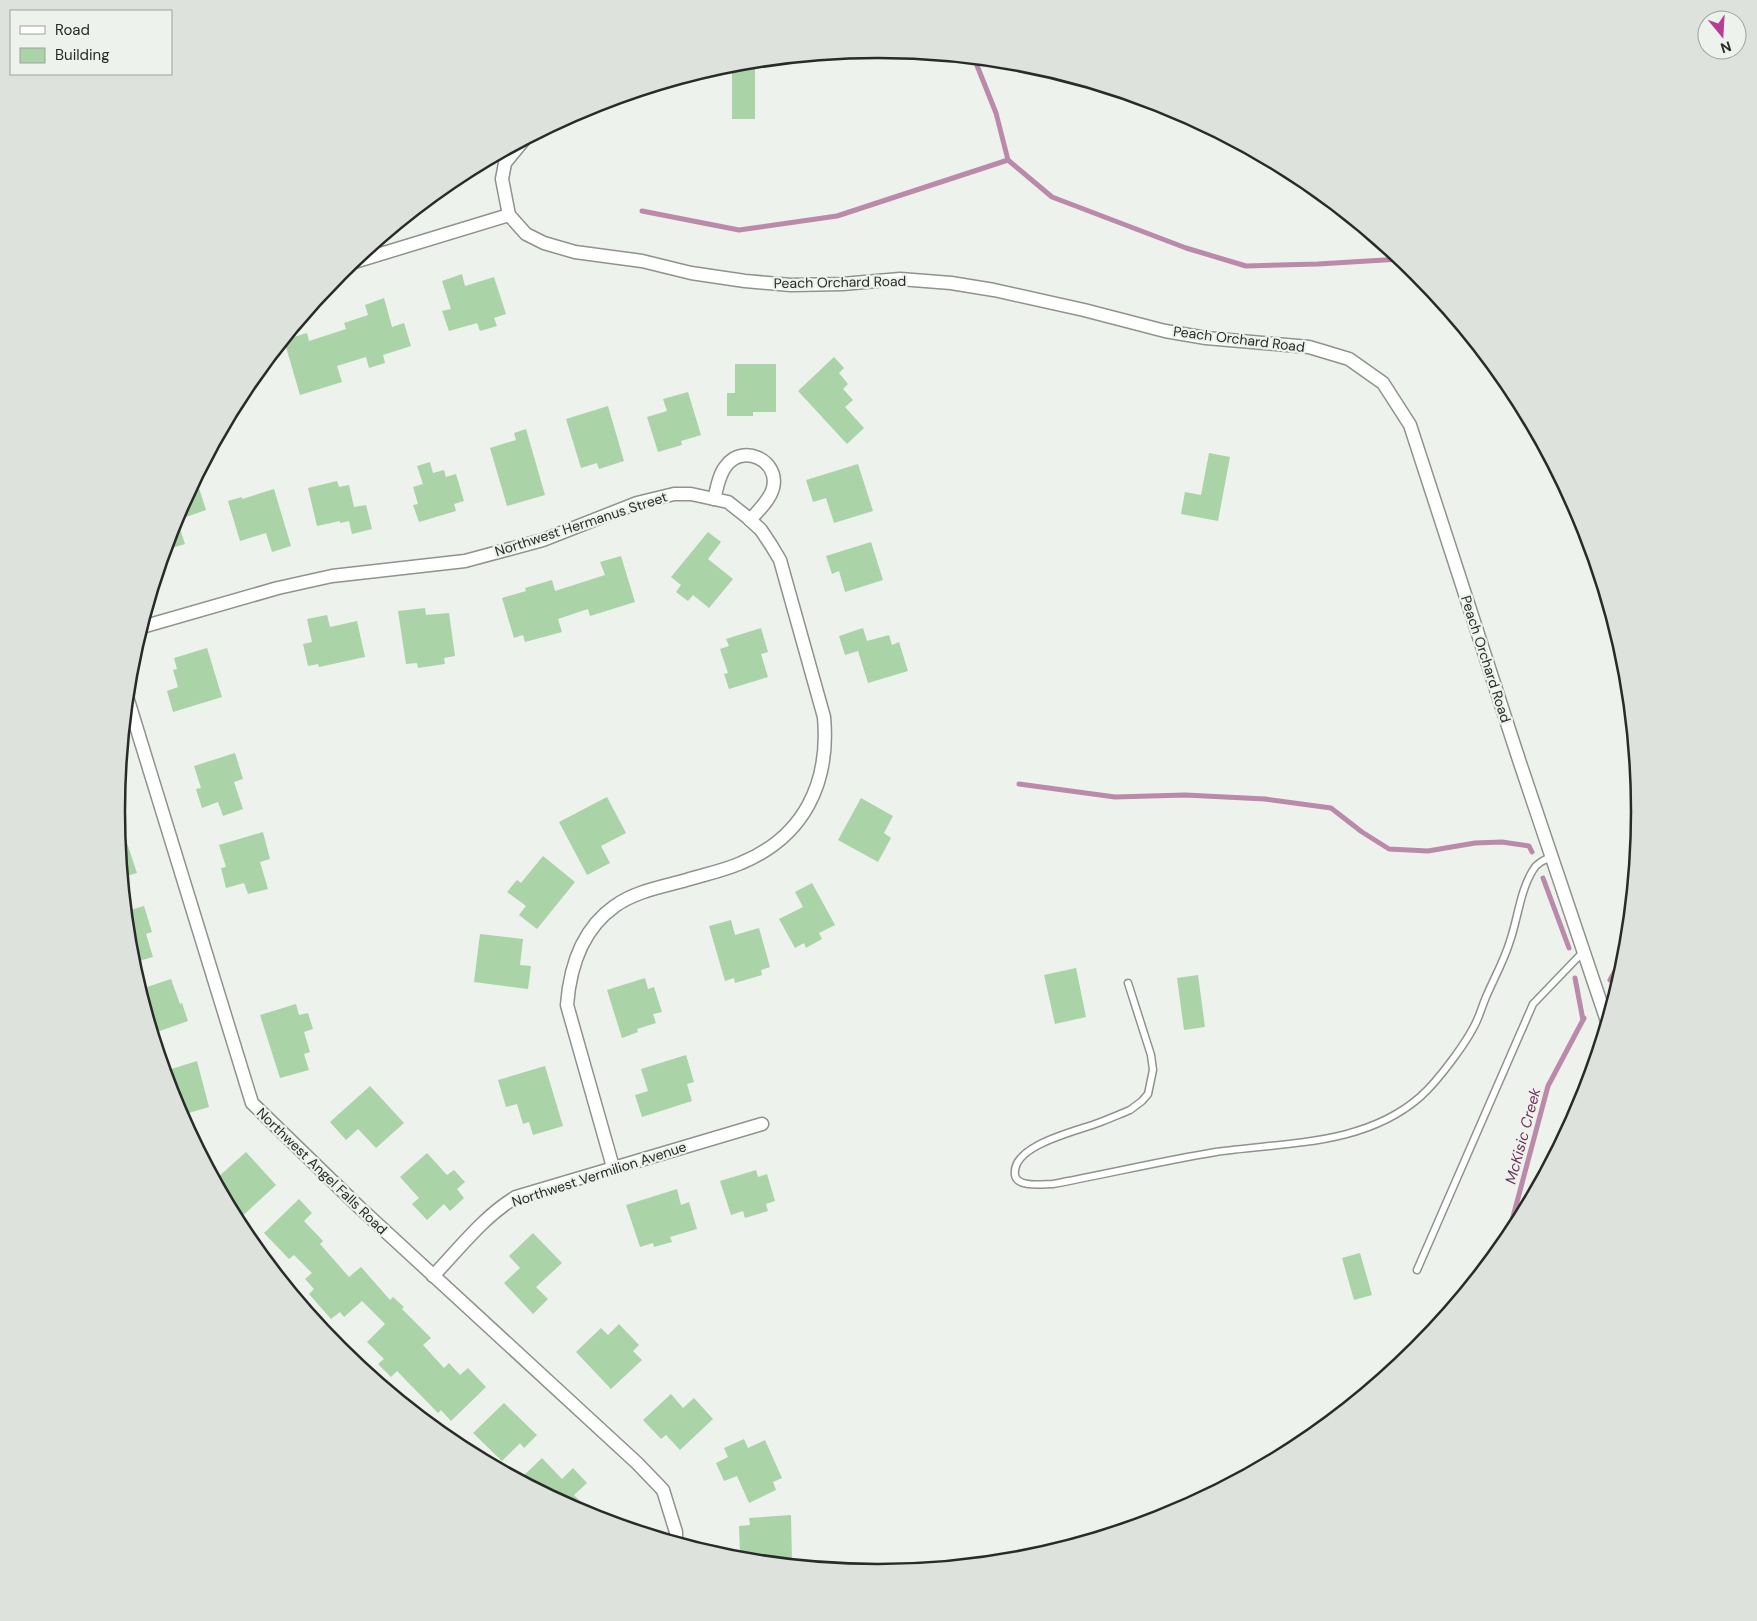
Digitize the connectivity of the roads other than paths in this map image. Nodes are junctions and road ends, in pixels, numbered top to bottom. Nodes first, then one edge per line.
1 (515, 151) edge
2 (509, 215) junction
3 (368, 258) edge
4 (714, 499) junction
5 (750, 520) junction
6 (149, 625) edge
7 (132, 713) edge
8 (1551, 857) junction
9 (1583, 952) junction
10 (1128, 983) dead end
11 (1604, 1012) edge
12 (762, 1124) dead end
13 (613, 1167) junction
14 (1417, 1270) dead end
15 (433, 1276) junction
16 (676, 1536) edge

1 - 2 street
2 - 3 street
2 - 8 street, Peach Orchard Road
4 - 5 street, Northwest Hermanus Street
4 - 5 street
4 - 6 street, Northwest Hermanus Street
5 - 13 street, Northwest Hermanus Street
7 - 15 street, Northwest Angel Falls Road
8 - 9 street, Peach Orchard Road
8 - 10 lane
9 - 11 street, Peach Orchard Road
9 - 14 lane
12 - 13 street, Northwest Vermilion Avenue
13 - 15 street, Northwest Vermilion Avenue
15 - 16 street, Northwest Angel Falls Road

